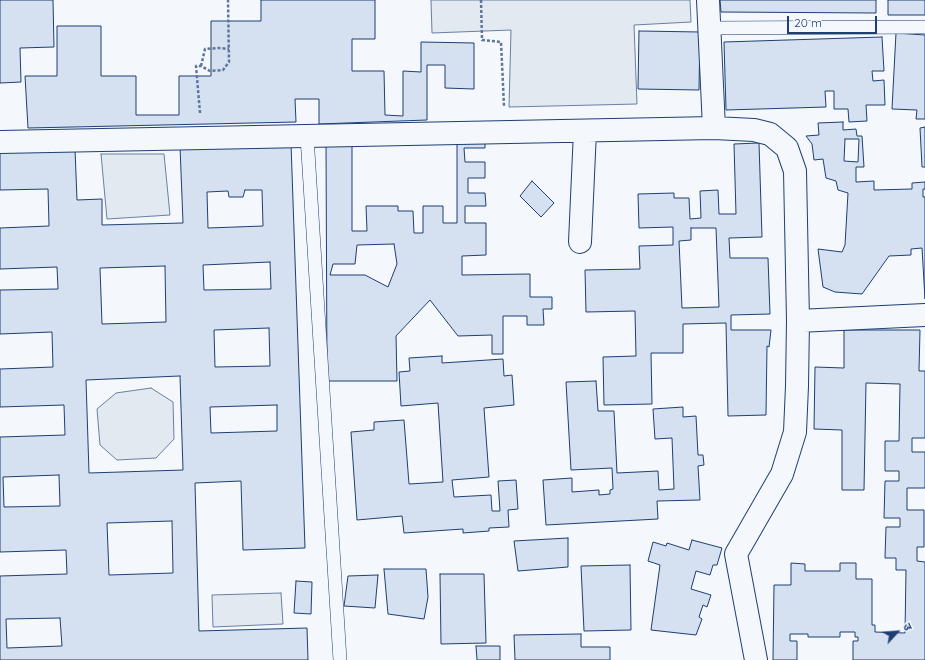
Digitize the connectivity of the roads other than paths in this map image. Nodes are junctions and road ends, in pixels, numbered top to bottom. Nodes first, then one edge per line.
1 (708, 0) edge
2 (925, 27) edge
3 (710, 28) junction
4 (714, 128) junction
5 (585, 131) junction
6 (307, 136) junction
7 (0, 142) edge
8 (580, 242) dead end
9 (925, 315) edge
10 (798, 321) junction
11 (340, 660) edge
12 (756, 660) edge

1 - 3 street
2 - 3 lane
3 - 4 street
4 - 5 street
4 - 10 street
5 - 6 street
5 - 8 street
6 - 7 street
6 - 11 lane
9 - 10 street
10 - 12 street

